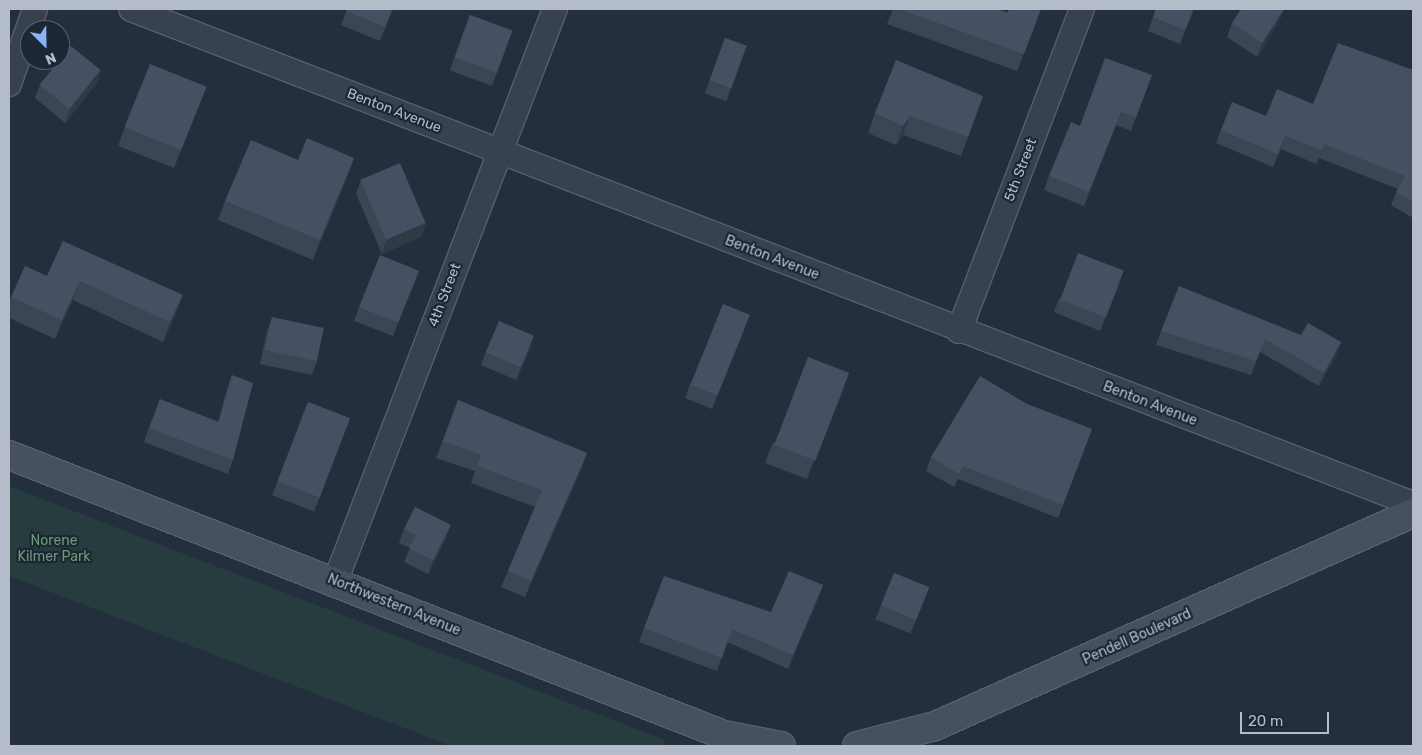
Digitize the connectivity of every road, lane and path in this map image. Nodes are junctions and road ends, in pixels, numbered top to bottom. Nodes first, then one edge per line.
1 (35, 9) edge
2 (131, 9) edge
3 (555, 9) edge
4 (1082, 9) edge
5 (9, 84) edge
6 (500, 152) junction
7 (959, 331) junction
8 (9, 455) edge
9 (1413, 504) edge
10 (1413, 513) edge
11 (335, 582) junction
12 (781, 746) edge
13 (857, 746) edge

1 - 5 street
2 - 6 street, Benton Avenue
3 - 6 street, 4th Street
4 - 7 street, 5th Street
6 - 7 street, Benton Avenue
6 - 11 street, 4th Street
7 - 9 street, Benton Avenue
8 - 11 street, Northwestern Avenue
10 - 13 street, Pendell Boulevard
11 - 12 street, Northwestern Avenue

